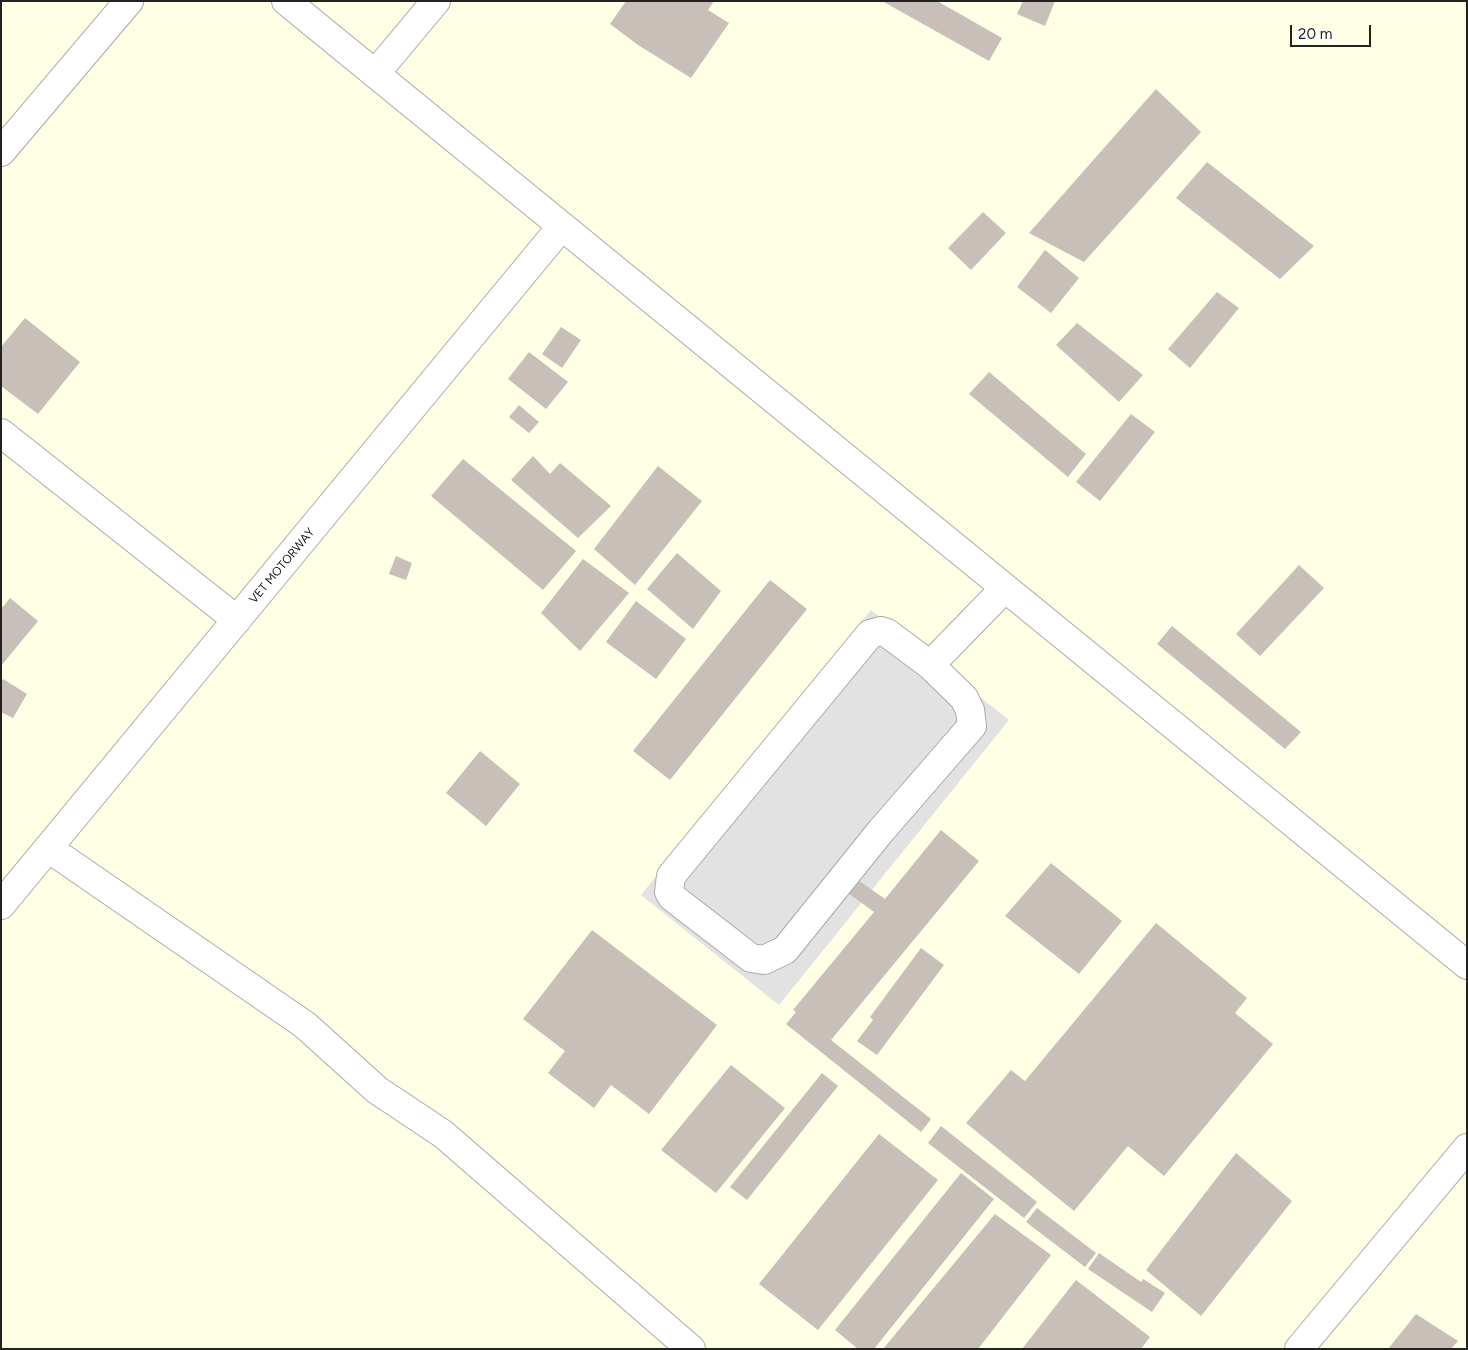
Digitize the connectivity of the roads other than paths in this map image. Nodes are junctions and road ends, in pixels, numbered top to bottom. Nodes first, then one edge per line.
1 (129, 1) edge
2 (286, 1) edge
3 (436, 1) edge
4 (375, 74) junction
5 (1, 152) edge
6 (562, 226) junction
7 (1, 432) edge
8 (1005, 588) junction
9 (237, 620) junction
10 (930, 665) junction
11 (48, 848) junction
12 (1, 905) edge
13 (1467, 965) edge
14 (1467, 1148) edge
15 (690, 1349) edge
16 (1299, 1349) edge

1 - 5 lane
2 - 4 lane
3 - 4 lane
4 - 6 lane
6 - 8 lane
6 - 9 lane, VET MOTORWAY
7 - 9 lane
8 - 10 lane
8 - 13 lane
9 - 11 lane, VET MOTORWAY
10 - 10 lane
11 - 12 lane, VET MOTORWAY
11 - 15 lane
14 - 16 lane

